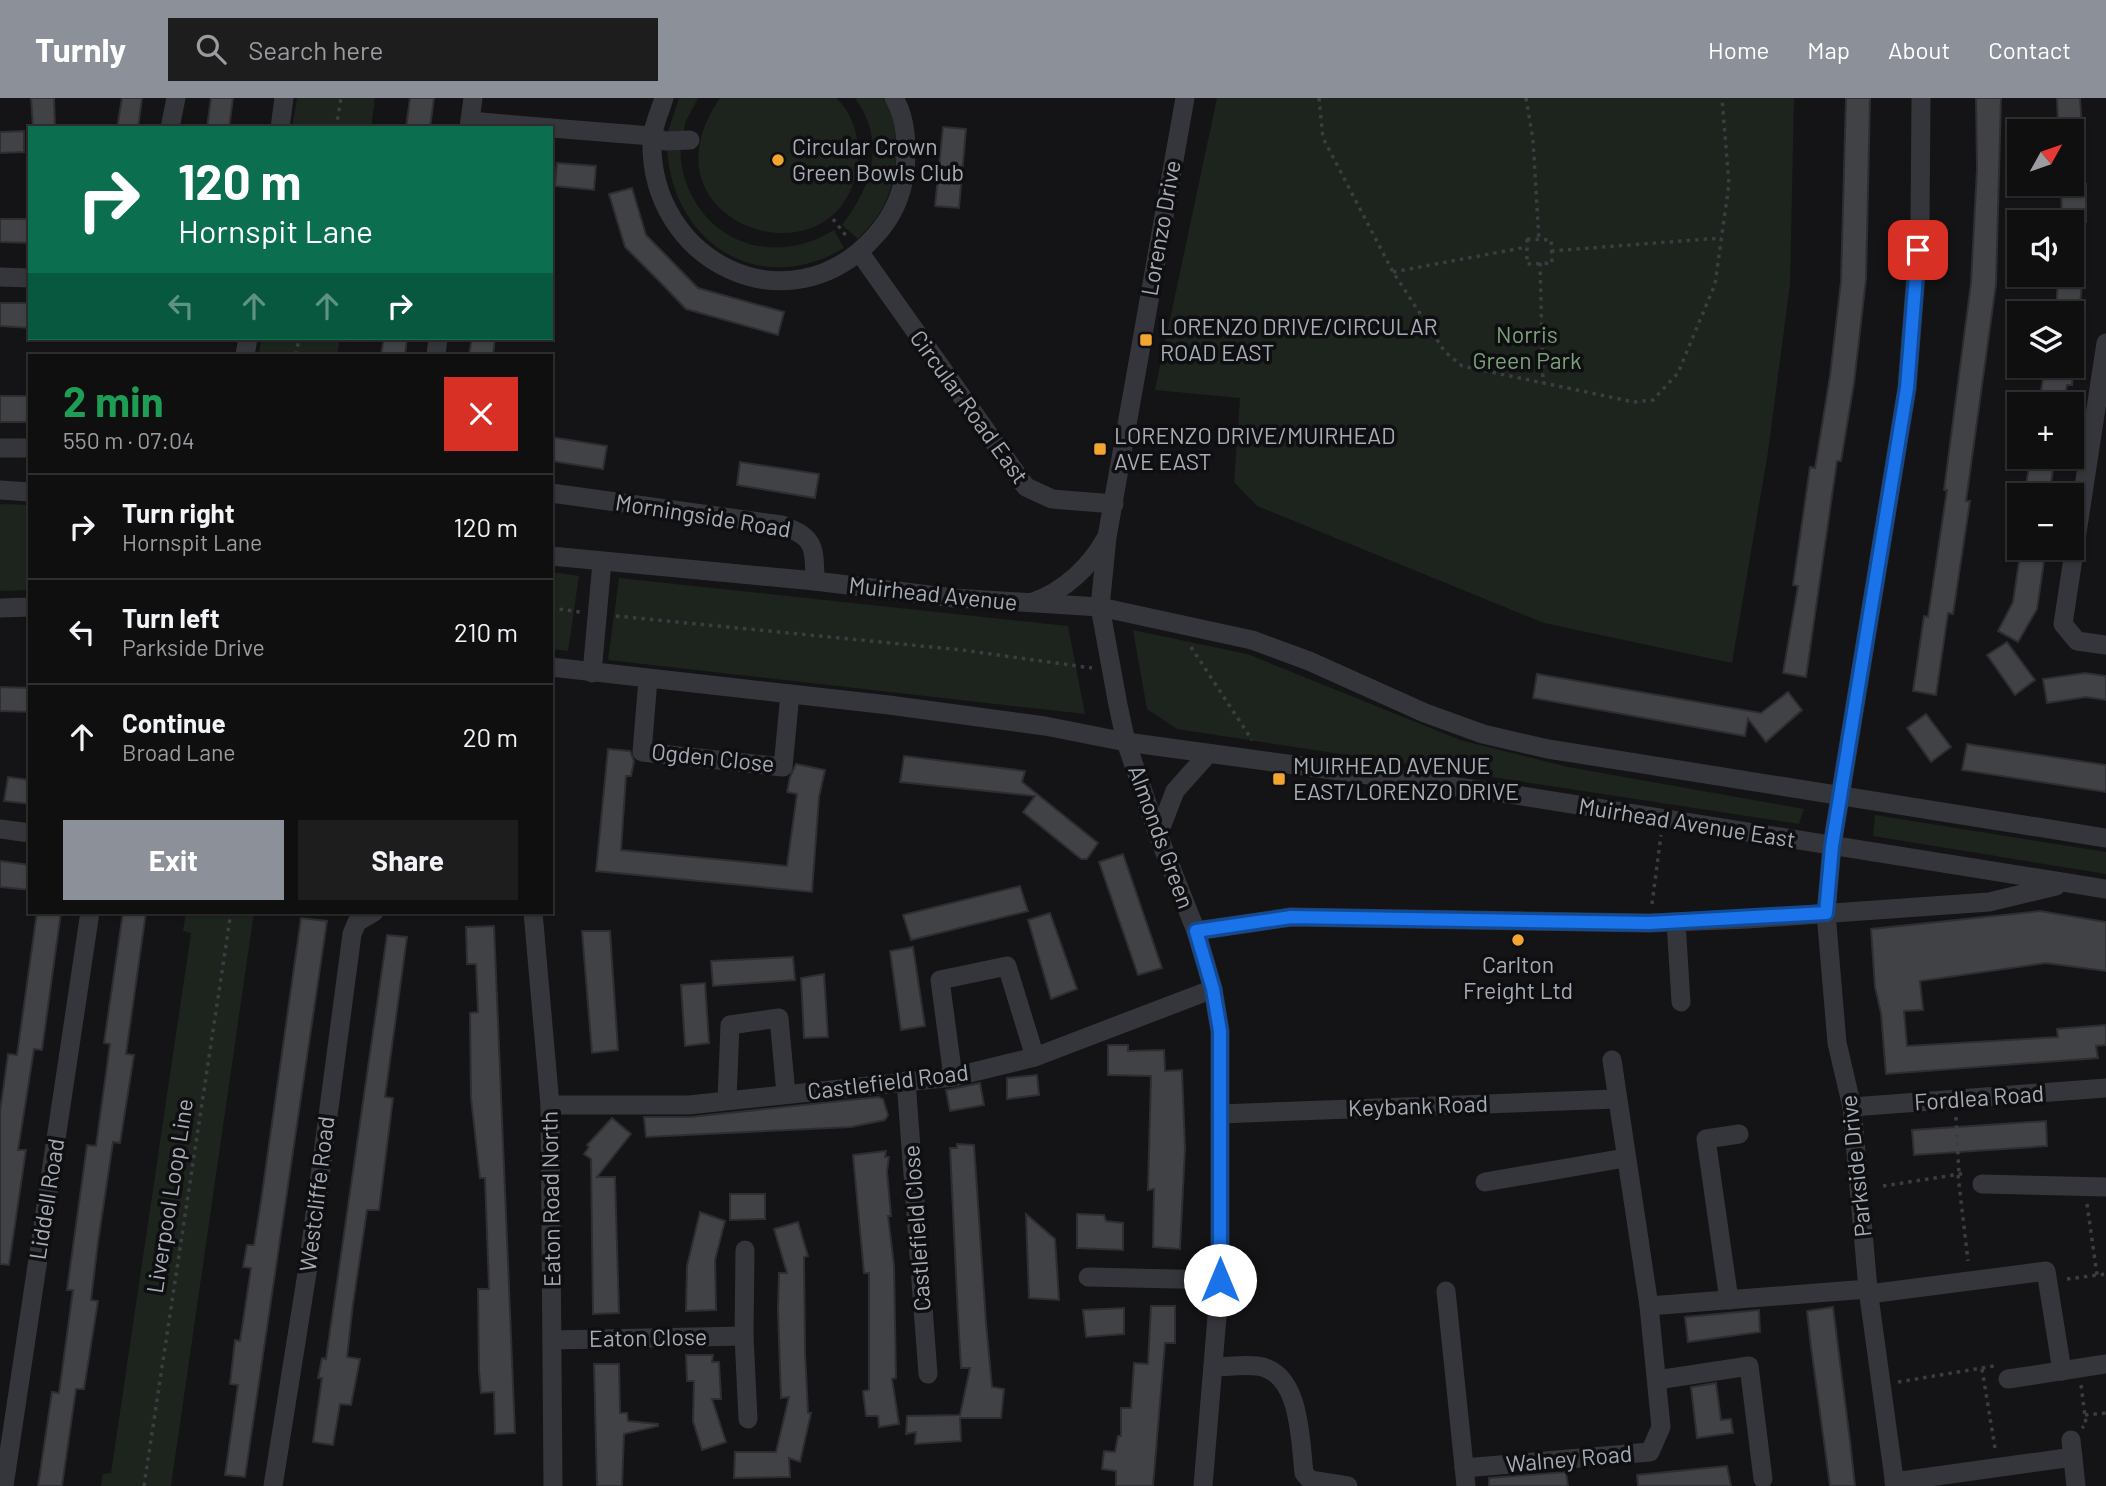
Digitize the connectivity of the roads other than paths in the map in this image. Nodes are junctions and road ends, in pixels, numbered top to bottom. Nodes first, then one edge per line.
1 (176, 98) edge
2 (284, 98) edge
3 (473, 98) edge
4 (664, 98) edge
5 (894, 98) edge
6 (1185, 98) edge
7 (1921, 98) edge
8 (469, 124) edge
9 (170, 126) edge
10 (280, 126) edge
11 (510, 126) edge
12 (553, 128) edge
13 (652, 136) junction
14 (690, 140) dead end
15 (860, 253) junction
16 (0, 277) edge
17 (28, 278) edge
18 (2106, 343) edge
19 (0, 448) edge
20 (28, 448) edge
21 (0, 490) edge
22 (28, 492) edge
23 (553, 493) edge
24 (1114, 504) junction
25 (1107, 537) junction
26 (553, 556) edge
27 (602, 562) junction
28 (815, 580) junction
29 (1025, 604) junction
30 (28, 607) edge
31 (1100, 607) junction
32 (0, 608) edge
33 (2106, 645) edge
34 (553, 667) edge
35 (592, 673) junction
36 (648, 679) junction
37 (790, 694) junction
38 (1126, 742) junction
39 (1208, 754) junction
40 (1841, 796) junction
41 (0, 829) edge
42 (28, 833) edge
43 (1158, 835) junction
44 (2106, 838) edge
45 (1832, 846) junction
46 (2066, 883) junction
47 (2106, 890) edge
48 (1826, 913) junction
49 (90, 914) edge
50 (371, 914) edge
51 (533, 914) edge
52 (1676, 922) junction
53 (1196, 931) junction
54 (1213, 989) junction
55 (1681, 1002) dead end
56 (1035, 1057) junction
57 (1612, 1060) dead end
58 (953, 1077) junction
59 (906, 1081) junction
60 (2106, 1088) edge
61 (786, 1094) junction
62 (1616, 1098) junction
63 (727, 1100) junction
64 (550, 1105) junction
65 (1852, 1108) junction
66 (1220, 1114) junction
67 (1739, 1134) dead end
68 (1625, 1158) junction
69 (1485, 1182) dead end
70 (1982, 1184) road end
71 (2106, 1187) edge
72 (745, 1250) dead end
73 (1088, 1278) dead end
74 (1220, 1280) junction
75 (1447, 1291) dead end
76 (1868, 1292) junction
77 (1728, 1300) junction
78 (1649, 1306) junction
79 (744, 1336) junction
80 (552, 1340) junction
81 (2106, 1364) edge
82 (1213, 1367) junction
83 (2071, 1369) junction
84 (928, 1374) dead end
85 (2008, 1379) road end
86 (1657, 1380) junction
87 (748, 1419) dead end
88 (1465, 1477) edge
89 (1763, 1479) dead end
90 (1894, 1484) edge
91 (4, 1486) edge
92 (274, 1486) edge
93 (553, 1486) edge
94 (1203, 1486) edge
95 (1348, 1486) edge
96 (2077, 1486) edge

1 - 9 street
2 - 10 street
3 - 8 street
4 - 13 street
5 - 15 street
6 - 24 street, Lorenzo Drive
7 - 40 street, Parkside Drive
8 - 11 street
12 - 13 street
13 - 14 street
13 - 15 street
15 - 24 street, Circular Road East
16 - 17 street
18 - 33 street
19 - 20 street
21 - 22 street
23 - 28 street, Morningside Road
24 - 25 street, Lorenzo Drive
25 - 29 street
25 - 31 street, Lorenzo Drive
26 - 27 street, Muirhead Avenue
27 - 28 street, Muirhead Avenue
27 - 35 street
28 - 29 street, Muirhead Avenue
29 - 31 street, Muirhead Avenue
30 - 32 street
31 - 38 street, Almonds Green
31 - 40 street, Muirhead Avenue
34 - 35 street
35 - 36 street
36 - 37 street
36 - 37 street, Ogden Close
37 - 38 street
38 - 39 street
38 - 43 street, Almonds Green
39 - 43 street
39 - 45 street, Muirhead Avenue East
40 - 44 street
40 - 45 street, Parkside Drive
41 - 42 street
43 - 53 street, Almonds Green
45 - 46 street, Muirhead Avenue East
45 - 48 street, Parkside Drive
46 - 47 street, Muirhead Avenue East
46 - 48 street
48 - 52 street
48 - 65 street, Parkside Drive
49 - 91 street, Liddell Road
50 - 92 street, Westcliffe Road
51 - 64 street, Eaton Road North
52 - 53 street
52 - 55 street
53 - 54 street, Almonds Green
54 - 56 street, Castlefield Road
54 - 66 street, Almonds Green
56 - 58 street, Castlefield Road
56 - 58 street
57 - 62 street
58 - 59 street, Castlefield Road
59 - 61 street, Castlefield Road
59 - 84 street, Castlefield Close
60 - 65 street, Fordlea Road
61 - 63 street, Castlefield Road
61 - 63 street
62 - 66 street, Keybank Road
62 - 68 street
63 - 64 street, Castlefield Road
64 - 80 street, Eaton Road North
65 - 76 street, Parkside Drive
66 - 74 street, Almonds Green
67 - 77 street
68 - 69 street
68 - 78 street
70 - 71 street
72 - 79 street
73 - 74 street
74 - 82 street, Almonds Green
75 - 88 street, Walney Road
76 - 77 street
76 - 83 street
76 - 90 street, Parkside Drive
77 - 78 street
78 - 86 street, Walney Road
79 - 80 street, Eaton Close
79 - 87 street
80 - 93 street, Eaton Road North
81 - 83 street
82 - 94 street, Almonds Green
82 - 95 street
83 - 85 street
86 - 88 street, Walney Road
86 - 89 street
90 - 96 street

